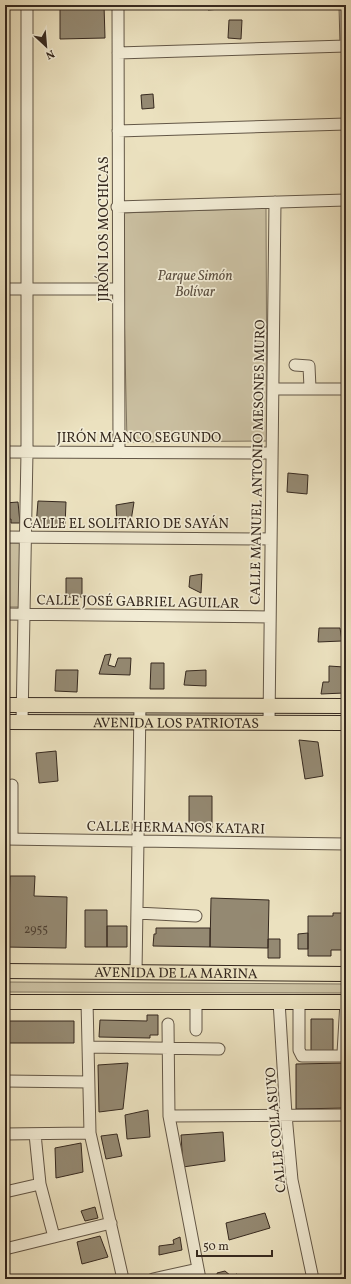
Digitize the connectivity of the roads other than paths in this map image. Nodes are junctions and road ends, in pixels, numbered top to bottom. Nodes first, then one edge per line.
1 (27, 5) edge
2 (118, 5) edge
3 (345, 5) edge
4 (346, 46) edge
5 (118, 53) junction
6 (346, 124) edge
7 (118, 131) junction
8 (346, 200) edge
9 (275, 202) junction
10 (117, 207) junction
11 (5, 289) edge
12 (27, 289) junction
13 (118, 289) junction
14 (295, 365) dead end
15 (310, 388) junction
16 (273, 389) junction
17 (346, 389) edge
18 (5, 452) edge
19 (27, 452) junction
20 (119, 452) junction
21 (272, 453) junction
22 (5, 537) edge
23 (26, 537) junction
24 (271, 539) junction
25 (5, 614) edge
26 (25, 615) junction
27 (270, 617) junction
28 (5, 705) edge
29 (23, 705) junction
30 (140, 706) junction
31 (269, 706) junction
32 (346, 706) edge
33 (5, 722) edge
34 (22, 722) junction
35 (140, 722) junction
36 (269, 723) junction
37 (346, 723) edge
38 (12, 785) dead end
39 (8, 839) edge
40 (138, 841) junction
41 (346, 844) edge
42 (137, 913) junction
43 (196, 916) dead end
44 (5, 971) edge
45 (136, 973) junction
46 (346, 974) edge
47 (87, 1001) junction
48 (196, 1001) junction
49 (279, 1001) junction
50 (298, 1001) junction
51 (5, 1002) edge
52 (346, 1002) edge
53 (168, 1024) dead end
54 (196, 1030) dead end
55 (88, 1047) junction
56 (168, 1048) junction
57 (219, 1049) dead end
58 (5, 1081) edge
59 (88, 1082) junction
60 (286, 1115) junction
61 (346, 1115) edge
62 (169, 1116) junction
63 (90, 1132) junction
64 (5, 1134) edge
65 (35, 1134) junction
66 (40, 1184) junction
67 (5, 1192) edge
68 (111, 1223) junction
69 (54, 1237) junction
70 (5, 1249) edge
71 (199, 1274) edge
72 (123, 1279) edge
73 (153, 1279) edge
74 (312, 1279) edge

1 - 12 street
2 - 5 street, JIRÓN LOS MOCHICAS
3 - 4 street
4 - 5 street
5 - 7 street, JIRÓN LOS MOCHICAS
6 - 7 street
7 - 10 street, JIRÓN LOS MOCHICAS
8 - 9 street
9 - 10 street
9 - 16 street, CALLE MANUEL ANTONIO MESONES MURO
10 - 13 street, JIRÓN LOS MOCHICAS
11 - 12 street
12 - 13 street
12 - 19 street
13 - 20 street, JIRÓN LOS MOCHICAS
14 - 15 street
15 - 16 street
15 - 17 street
16 - 21 street, CALLE MANUEL ANTONIO MESONES MURO
18 - 19 street, JIRÓN MANCO SEGUNDO
19 - 20 street, JIRÓN MANCO SEGUNDO
19 - 23 street
20 - 21 street, JIRÓN MANCO SEGUNDO
21 - 24 street, CALLE MANUEL ANTONIO MESONES MURO
22 - 23 street, CALLE EL SOLITARIO DE SAYÁN
23 - 24 street, CALLE EL SOLITARIO DE SAYÁN
23 - 26 street
24 - 27 street, CALLE MANUEL ANTONIO MESONES MURO
25 - 26 street, CALLE JOSÉ GABRIEL AGUILAR
26 - 27 street, CALLE JOSÉ GABRIEL AGUILAR
26 - 29 street
27 - 31 street, CALLE MANUEL ANTONIO MESONES MURO
28 - 29 main road, AVENIDA LOS PATRIOTAS
29 - 30 main road, AVENIDA LOS PATRIOTAS
29 - 34 street
30 - 31 main road, AVENIDA LOS PATRIOTAS
30 - 35 street
31 - 32 main road, AVENIDA LOS PATRIOTAS
31 - 36 street, CALLE MANUEL ANTONIO MESONES MURO
33 - 34 main road, AVENIDA LOS PATRIOTAS
34 - 35 main road, AVENIDA LOS PATRIOTAS
35 - 36 main road, AVENIDA LOS PATRIOTAS
35 - 40 street
36 - 37 main road, AVENIDA LOS PATRIOTAS
38 - 39 street
39 - 40 street, CALLE HERMANOS KATARI
40 - 41 street, CALLE HERMANOS KATARI
40 - 42 street
42 - 43 street
42 - 45 street
44 - 45 main road, AVENIDA DE LA MARINA
45 - 46 main road, AVENIDA DE LA MARINA
47 - 48 main road, AVENIDA DE LA MARINA
47 - 51 main road, AVENIDA DE LA MARINA
47 - 55 street
48 - 49 main road, AVENIDA DE LA MARINA
48 - 54 street
49 - 50 main road, AVENIDA DE LA MARINA
49 - 60 street, CALLE COLLASUYO
50 - 52 main road, AVENIDA DE LA MARINA
50 - 52 street
53 - 56 street
55 - 56 street
55 - 59 street
56 - 57 street
56 - 62 street
58 - 59 street
59 - 63 street
60 - 61 street
60 - 62 street
60 - 74 street, CALLE COLLASUYO
62 - 71 street
63 - 65 street
63 - 68 street
64 - 65 street
65 - 66 street
66 - 67 street
66 - 69 street
68 - 69 street
68 - 72 street
69 - 70 street
71 - 73 street

